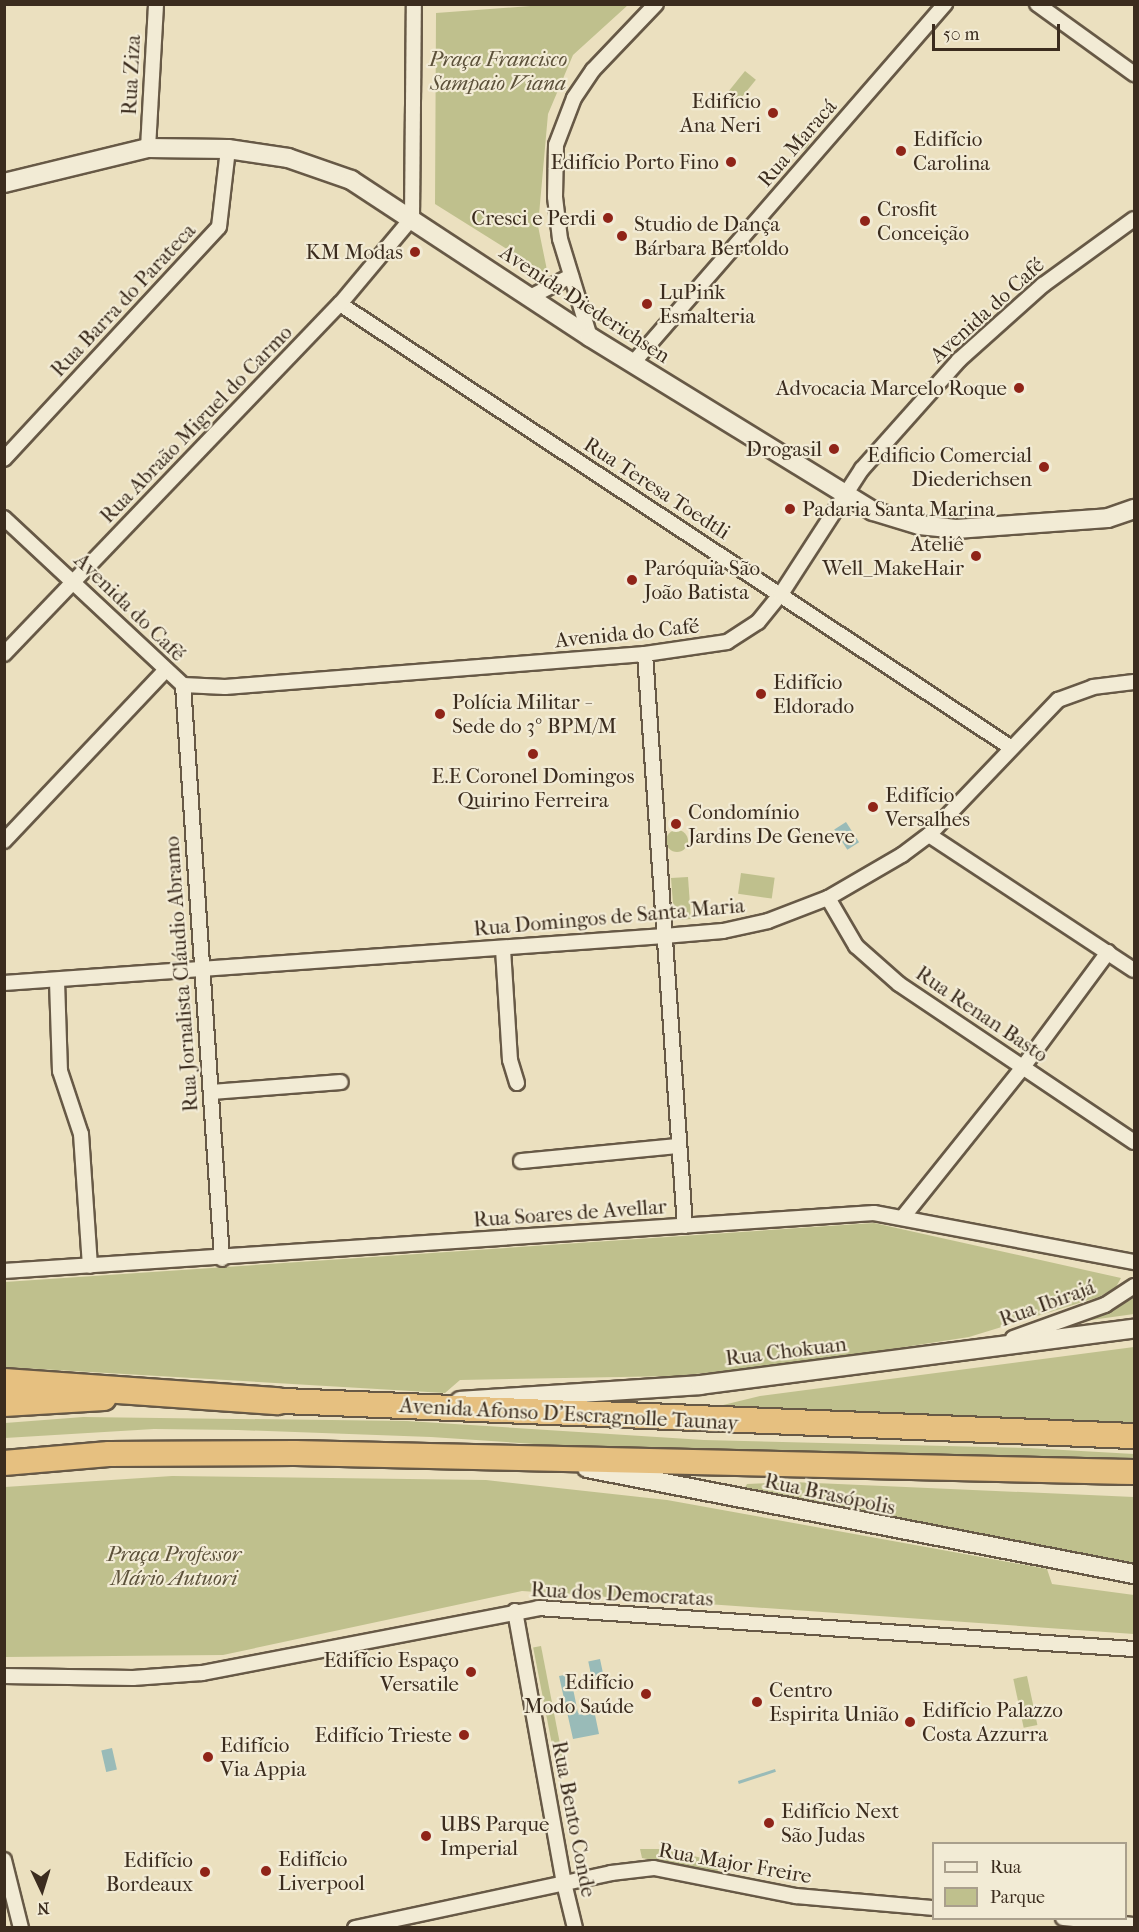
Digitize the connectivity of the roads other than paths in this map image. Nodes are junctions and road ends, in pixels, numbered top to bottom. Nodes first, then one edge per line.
1 (156, 4) edge
2 (414, 4) edge
3 (656, 4) edge
4 (945, 4) edge
5 (1037, 4) edge
6 (1134, 74) edge
7 (148, 148) junction
8 (228, 149) junction
9 (4, 183) edge
10 (412, 218) junction
11 (1134, 219) edge
12 (572, 276) junction
13 (531, 297) junction
14 (340, 304) junction
15 (590, 337) junction
16 (633, 363) junction
17 (4, 459) edge
18 (845, 494) junction
19 (1134, 509) edge
20 (4, 518) edge
21 (74, 581) junction
22 (781, 594) junction
23 (4, 654) edge
24 (645, 654) junction
25 (165, 670) junction
26 (1134, 682) edge
27 (183, 686) junction
28 (1010, 747) junction
29 (929, 835) junction
30 (4, 841) edge
31 (828, 898) junction
32 (664, 936) junction
33 (503, 949) junction
34 (1108, 952) junction
35 (201, 968) junction
36 (1134, 970) edge
37 (57, 981) junction
38 (4, 983) edge
39 (1023, 1067) junction
40 (341, 1082) dead end
41 (517, 1083) dead end
42 (212, 1092) junction
43 (1134, 1142) edge
44 (678, 1146) junction
45 (521, 1161) dead end
46 (903, 1217) junction
47 (684, 1226) junction
48 (222, 1259) junction
49 (1134, 1262) edge
50 (90, 1266) junction
51 (4, 1271) edge
52 (1134, 1286) edge
53 (1134, 1329) edge
54 (969, 1351) junction
55 (4, 1382) edge
56 (278, 1401) junction
57 (4, 1404) edge
58 (442, 1406) junction
59 (1134, 1436) edge
60 (518, 1455) junction
61 (4, 1462) edge
62 (1134, 1472) edge
63 (1134, 1574) edge
64 (515, 1611) junction
65 (1134, 1649) edge
66 (4, 1676) edge
67 (4, 1860) edge
68 (564, 1883) junction
69 (932, 1908) edge
70 (1083, 1920) edge
71 (1134, 1925) edge
72 (21, 1928) edge
73 (355, 1928) edge
74 (575, 1928) edge

1 - 7 street, Rua Ziza
2 - 10 street
3 - 12 street
4 - 16 street, Rua Maracá
5 - 6 street
7 - 8 street, Avenida Diederichsen
7 - 9 street, Avenida Diederichsen
8 - 10 street, Avenida Diederichsen
8 - 17 street, Rua Barra do Parateca
10 - 13 street, Avenida Diederichsen
10 - 14 street, Rua Abraão Miguel do Carmo
11 - 18 street, Avenida do Café
12 - 13 street
12 - 15 street
13 - 15 street, Avenida Diederichsen
14 - 21 street, Rua Abraão Miguel do Carmo
14 - 22 street, Rua Teresa Toedtli
15 - 16 street, Avenida Diederichsen
16 - 18 street, Avenida Diederichsen
18 - 19 street, Avenida Diederichsen
18 - 22 street, Avenida do Café
20 - 21 street, Avenida do Café
21 - 23 street, Rua Abraão Miguel do Carmo
21 - 25 street, Avenida do Café
22 - 24 street, Avenida do Café
22 - 28 street, Rua Teresa Toedtli
24 - 27 street, Avenida do Café
24 - 32 street
25 - 27 street, Avenida do Café
25 - 30 street
26 - 28 street, Rua Domingos de Santa Maria
27 - 35 street, Rua Jornalista Cláudio Abramo
28 - 29 street, Rua Domingos de Santa Maria
29 - 31 street, Rua Domingos de Santa Maria
29 - 34 street
31 - 32 street, Rua Domingos de Santa Maria
31 - 39 street, Rua Renan Basto
32 - 33 street, Rua Domingos de Santa Maria
32 - 44 street
33 - 35 street, Rua Domingos de Santa Maria
33 - 41 street
34 - 36 street
34 - 39 street
35 - 37 street, Rua Domingos de Santa Maria
35 - 42 street, Rua Jornalista Cláudio Abramo
37 - 38 street, Rua Domingos de Santa Maria
37 - 50 street
39 - 43 street, Rua Renan Basto
39 - 46 street
40 - 42 street
42 - 48 street, Rua Jornalista Cláudio Abramo
44 - 45 street
44 - 47 street
46 - 47 street, Rua Soares de Avellar
46 - 49 street, Rua Soares de Avellar
47 - 48 street, Rua Soares de Avellar
48 - 50 street, Rua Soares de Avellar
50 - 51 street, Rua Soares de Avellar
52 - 54 street, Rua Ibirajá
53 - 54 street, Rua Chokuan
54 - 58 street, Rua Chokuan
55 - 56 highway
56 - 57 highway, Avenida Afonso D'Escragnolle Taunay
56 - 58 highway, Avenida Afonso D'Escragnolle Taunay
58 - 59 highway, Avenida Afonso D'Escragnolle Taunay
60 - 61 highway, Avenida Afonso D'Escragnolle Taunay
60 - 62 highway, Avenida Afonso D'Escragnolle Taunay
60 - 63 street, Rua Brasópolis
64 - 65 street, Rua dos Democratas
64 - 66 street, Rua dos Democratas
64 - 68 street, Rua Bento Conde
67 - 72 street
68 - 69 street, Rua Major Freire
68 - 73 street, Rua Major Freire
68 - 74 street, Rua Bento Conde
70 - 71 street

